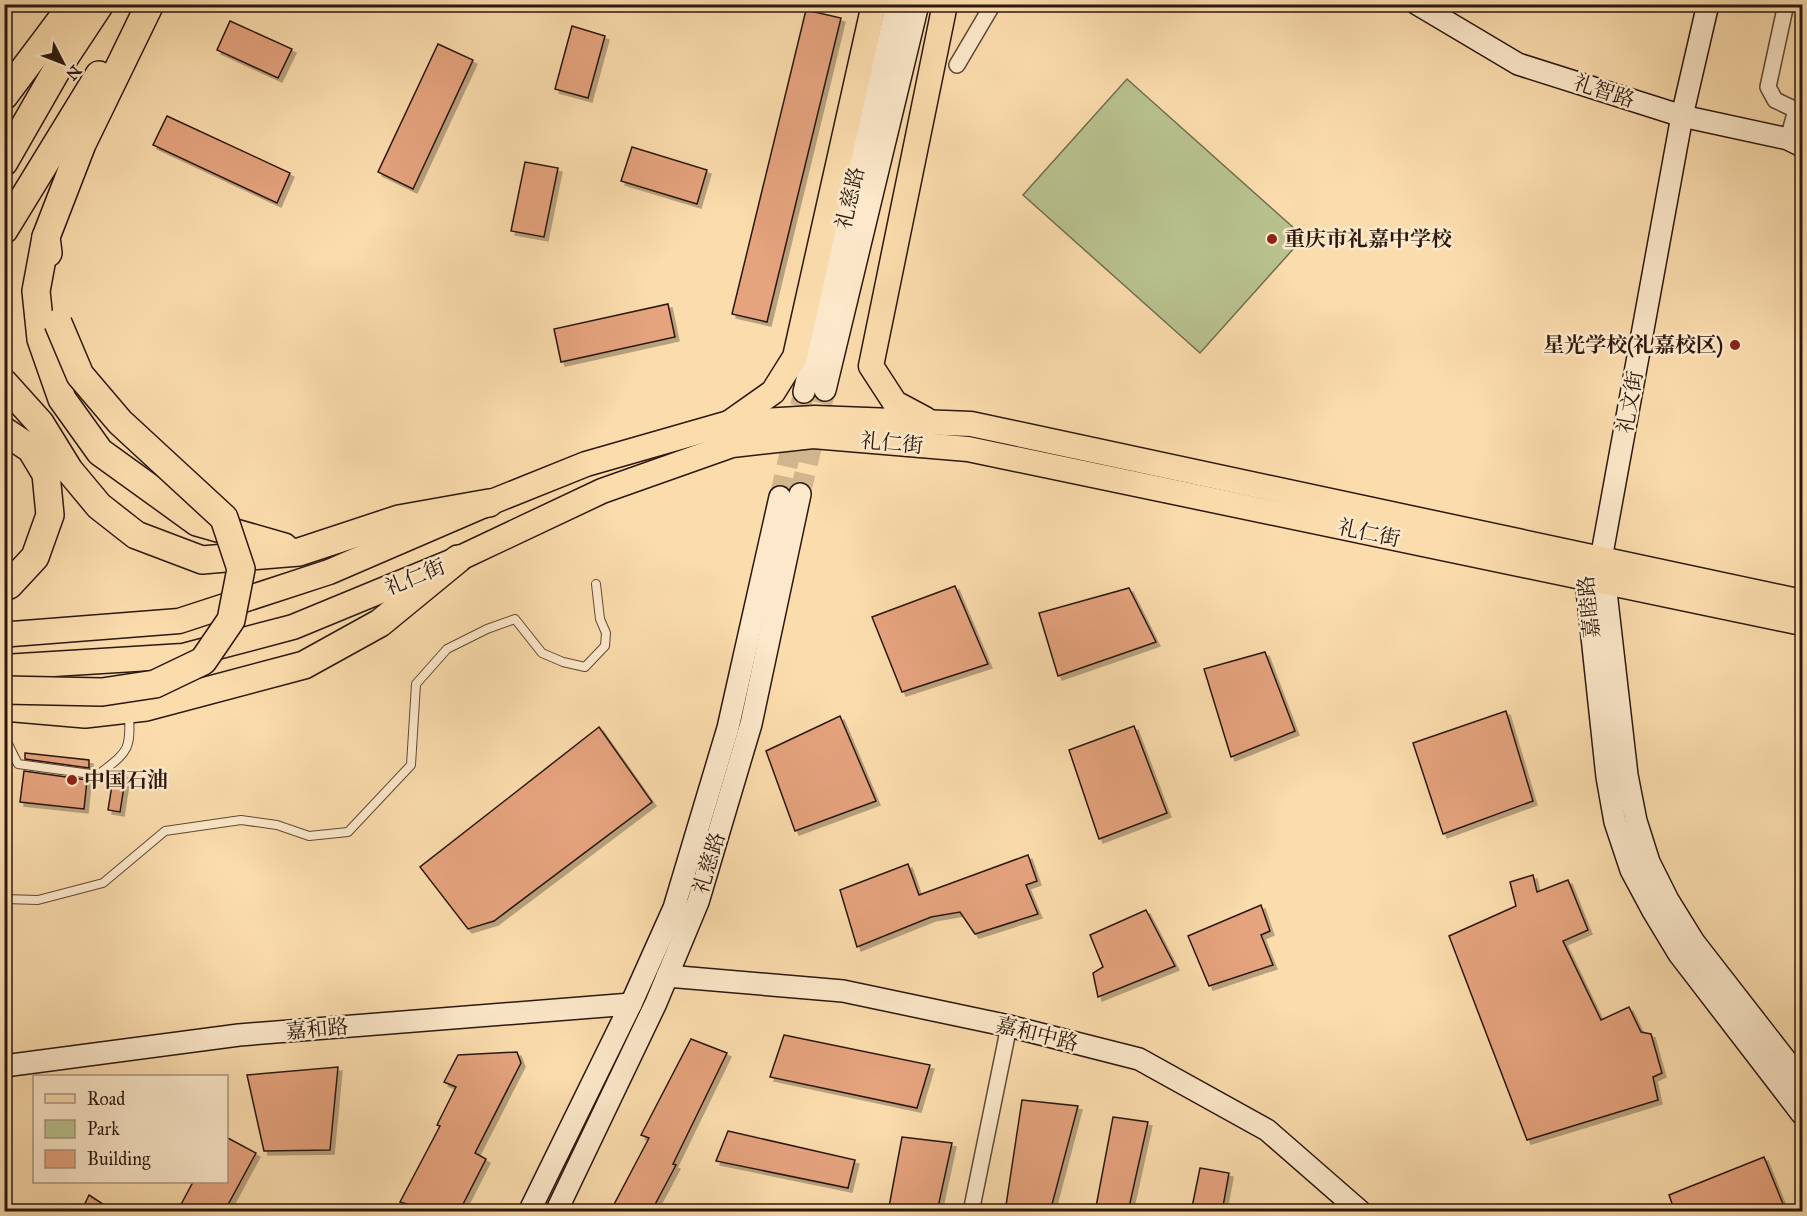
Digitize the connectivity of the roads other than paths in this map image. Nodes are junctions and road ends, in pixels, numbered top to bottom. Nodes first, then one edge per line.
1 (72, 4) edge
2 (100, 4) edge
3 (144, 4) edge
4 (150, 4) edge
5 (874, 4) edge
6 (897, 4) edge
7 (918, 4) edge
8 (945, 4) edge
9 (993, 4) edge
10 (1417, 4) edge
11 (1708, 4) edge
12 (1786, 4) edge
13 (957, 65) dead end
14 (59, 66) junction
15 (4, 96) edge
16 (1682, 116) junction
17 (4, 140) edge
18 (1795, 142) edge
19 (4, 162) edge
20 (4, 230) edge
21 (46, 237) junction
22 (6, 383) edge
23 (729, 423) junction
24 (933, 423) junction
25 (4, 431) edge
26 (489, 503) junction
27 (299, 552) junction
28 (458, 559) junction
29 (1594, 569) junction
30 (596, 584) dead end
31 (4, 587) edge
32 (1803, 602) edge
33 (1803, 623) edge
34 (4, 632) edge
35 (4, 667) edge
36 (4, 690) edge
37 (4, 707) edge
38 (129, 709) junction
39 (4, 718) edge
40 (4, 899) edge
41 (667, 976) junction
42 (631, 1004) junction
43 (1009, 1026) junction
44 (4, 1066) edge
45 (1803, 1081) edge
46 (1803, 1114) edge
47 (529, 1212) edge
48 (556, 1212) edge
49 (971, 1212) edge
50 (1361, 1212) edge

1 - 15 highway
2 - 14 highway
3 - 20 highway
4 - 21 highway
5 - 23 main road
6 - 7 street, 礼慈路
8 - 24 main road
9 - 13 street
10 - 16 street, 礼智路
11 - 16 street, 礼文街
12 - 18 street
14 - 17 highway
14 - 19 highway
16 - 18 street, 礼智路
16 - 29 street, 礼文街
21 - 27 highway
21 - 36 highway, bridge
22 - 27 highway
23 - 24 main road, 礼仁街
23 - 26 main road, 礼仁街
24 - 29 main road, 礼仁街
25 - 31 highway
26 - 27 highway
26 - 34 main road, 礼仁街
28 - 29 main road, 礼仁街
28 - 35 main road, 礼仁街
28 - 38 highway
29 - 32 main road, 礼仁街
29 - 33 main road, 礼仁街
29 - 45 street, 嘉睦路
29 - 46 street, 嘉睦路
30 - 40 lane
37 - 38 highway
38 - 39 lane
41 - 42 street, 礼慈路
41 - 43 street, 嘉和中路
41 - 48 street, 礼慈路
42 - 44 street, 嘉和路
42 - 47 street, 礼慈路
43 - 49 street
43 - 50 street, 嘉和中路

